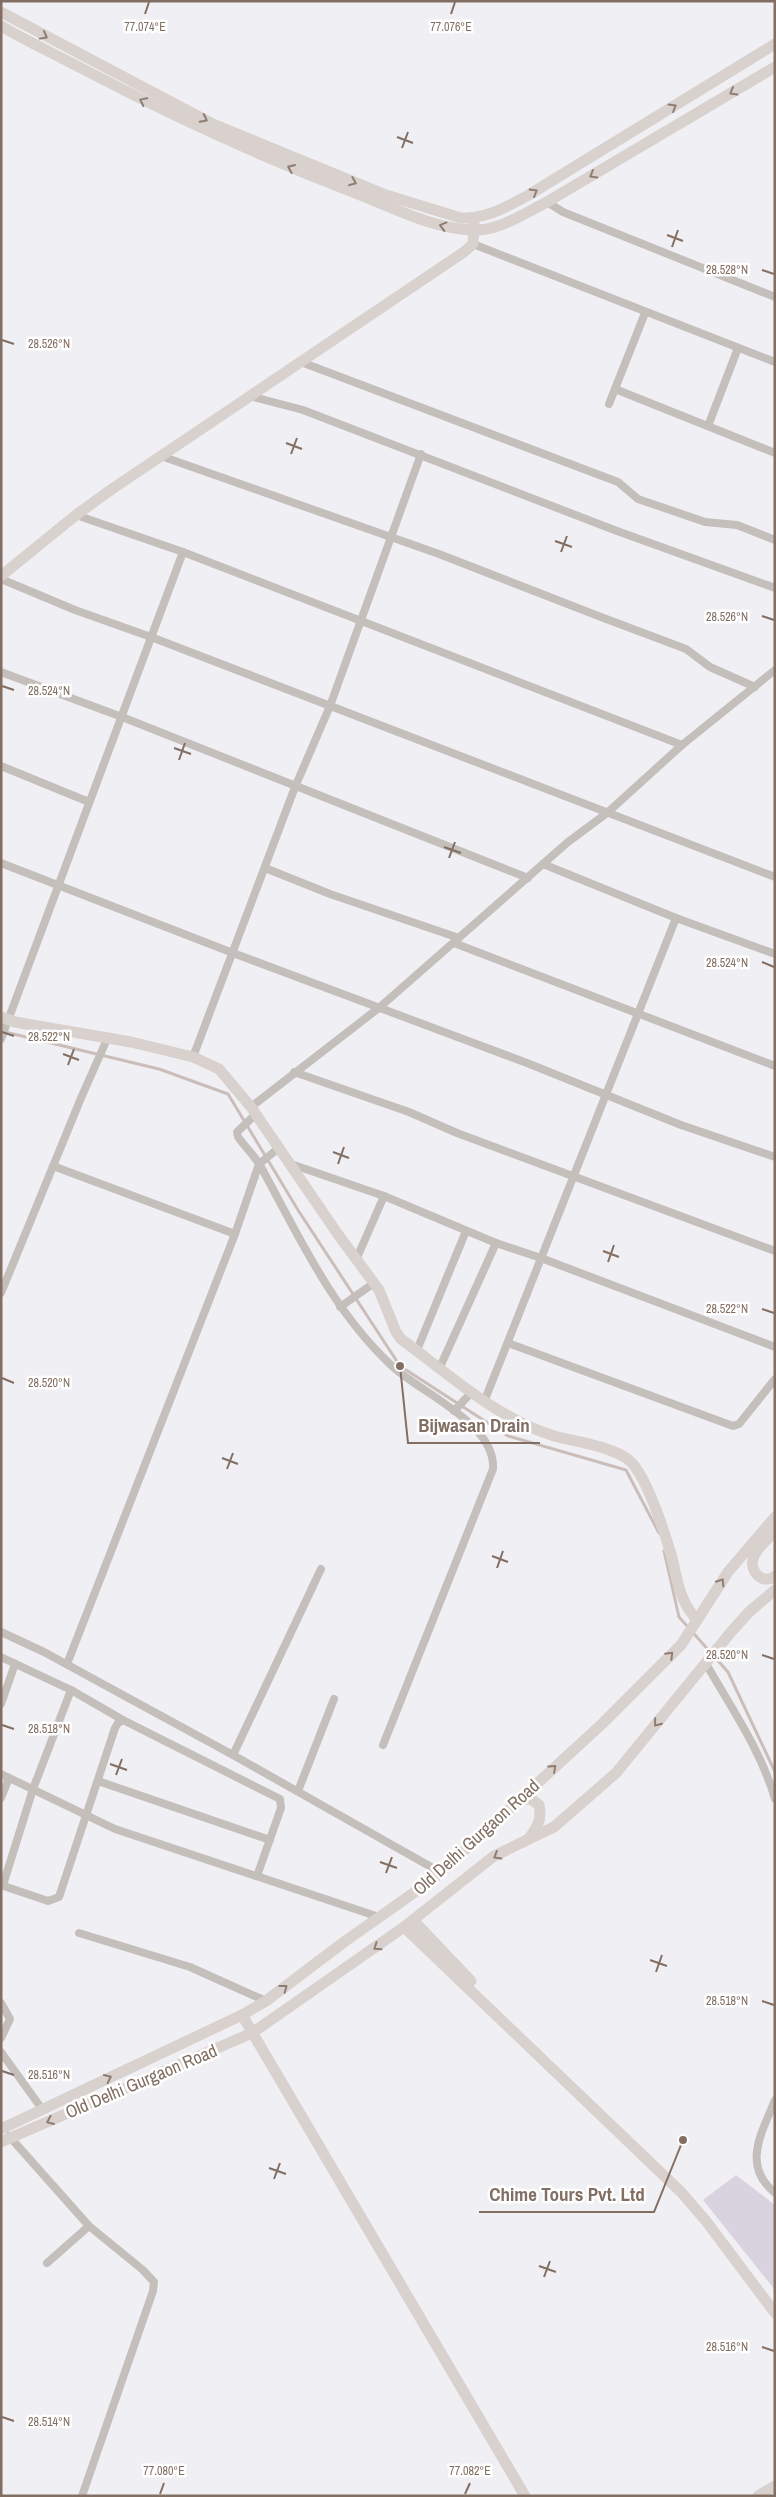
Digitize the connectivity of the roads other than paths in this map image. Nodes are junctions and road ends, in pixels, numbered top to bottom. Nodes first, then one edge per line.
1 (1, 12) edge
2 (1, 26) edge
3 (775, 44) edge
4 (775, 67) edge
5 (546, 202) junction
6 (474, 218) junction
7 (474, 230) junction
8 (472, 244) junction
9 (775, 297) edge
10 (645, 313) junction
11 (738, 348) junction
12 (301, 362) junction
13 (775, 362) edge
14 (615, 389) junction
15 (250, 396) junction
16 (609, 404) dead end
17 (708, 426) junction
18 (775, 453) edge
19 (421, 454) junction
20 (161, 456) junction
21 (76, 515) junction
22 (392, 537) junction
23 (775, 540) edge
24 (183, 552) junction
25 (1, 578) edge
26 (775, 588) edge
27 (361, 622) junction
28 (151, 637) junction
29 (775, 670) edge
30 (1, 672) edge
31 (755, 687) junction
32 (330, 706) junction
33 (122, 717) junction
34 (682, 745) junction
35 (1, 766) edge
36 (294, 787) junction
37 (89, 802) junction
38 (607, 813) junction
39 (1, 862) edge
40 (543, 864) junction
41 (265, 868) junction
42 (775, 877) edge
43 (528, 878) junction
44 (58, 884) junction
45 (676, 918) junction
46 (456, 940) junction
47 (233, 953) junction
48 (775, 954) edge
49 (380, 1007) junction
50 (639, 1014) junction
51 (5, 1022) edge
52 (108, 1037) junction
53 (1, 1039) edge
54 (193, 1057) junction
55 (775, 1066) edge
56 (294, 1072) junction
57 (606, 1095) junction
58 (253, 1113) junction
59 (276, 1149) junction
60 (775, 1157) edge
61 (261, 1162) junction
62 (291, 1164) junction
63 (52, 1166) junction
64 (574, 1174) junction
65 (384, 1196) junction
66 (466, 1231) junction
67 (235, 1234) junction
68 (496, 1243) junction
69 (775, 1251) edge
70 (541, 1258) junction
71 (356, 1260) junction
72 (371, 1284) junction
73 (1, 1294) edge
74 (343, 1305) junction
75 (508, 1343) junction
76 (775, 1347) edge
77 (417, 1350) junction
78 (440, 1367) junction
79 (775, 1379) edge
80 (469, 1395) junction
81 (484, 1402) junction
82 (456, 1409) junction
83 (775, 1517) edge
84 (775, 1532) edge
85 (321, 1569) dead end
86 (775, 1576) edge
87 (775, 1590) edge
88 (693, 1626) junction
89 (1, 1632) edge
90 (1, 1657) edge
91 (707, 1660) junction
92 (15, 1664) junction
93 (67, 1664) junction
94 (71, 1690) junction
95 (334, 1699) dead end
96 (1, 1704) edge
97 (123, 1720) junction
98 (384, 1745) dead end
99 (233, 1755) junction
100 (5, 1776) edge
101 (98, 1781) junction
102 (34, 1789) junction
103 (298, 1791) junction
104 (1, 1798) edge
105 (775, 1799) edge
106 (518, 1800) junction
107 (87, 1816) junction
108 (270, 1840) junction
109 (528, 1840) junction
110 (440, 1872) junction
111 (257, 1876) junction
112 (2, 1885) edge
113 (379, 1917) junction
114 (409, 1924) junction
115 (79, 1933) dead end
116 (266, 2001) junction
117 (1, 2003) edge
118 (242, 2015) junction
119 (252, 2033) junction
120 (1, 2038) edge
121 (1, 2052) edge
122 (775, 2100) edge
123 (42, 2109) junction
124 (4, 2134) edge
125 (775, 2193) edge
126 (89, 2226) junction
127 (47, 2263) dead end
128 (775, 2300) edge
129 (775, 2313) edge
130 (775, 2486) edge
131 (82, 2496) edge
132 (525, 2496) edge
133 (758, 2496) edge

1 -> 6 main road
7 -> 2 main road
6 -> 3 main road
4 -> 5 main road
5 - 7 main road
5 - 9 street
6 - 7 main road
7 - 8 main road
8 - 10 street
8 - 12 main road
10 - 11 street
10 - 14 street
11 - 13 street
11 - 17 street
12 - 15 main road
12 - 23 street
14 - 16 street
14 - 17 street
15 - 19 street
15 - 20 main road
17 - 18 street
19 - 22 street
19 - 26 street
20 - 21 main road
20 - 22 street
21 - 24 street
21 - 25 main road
22 - 27 street
22 - 31 street
24 - 27 street
24 - 28 street
25 - 28 street
27 - 32 street
27 - 34 street
28 - 32 street
28 - 33 street
29 - 31 street
30 - 33 street
31 - 34 street
32 - 36 street
32 - 38 street
33 - 36 street
33 - 37 street
34 - 38 street
35 - 37 street
36 - 41 street
36 - 43 street
37 - 44 street
38 - 40 street
38 - 42 street
39 - 44 street
40 - 43 street
40 - 45 street
41 - 46 street
41 - 47 street
43 - 46 street
44 - 47 street
44 - 51 street
45 - 48 street
45 - 50 street
46 - 49 street
46 - 50 street
47 - 49 street
47 - 54 street
49 - 56 street
49 - 57 street
50 - 55 street
50 - 57 street
51 - 52 main road
51 - 53 street
52 - 54 main road
52 - 63 street
54 - 58 main road
56 - 58 street
56 - 64 street
57 - 60 street
57 - 64 street
58 - 59 main road
58 - 61 street
59 - 61 street
59 - 62 main road
61 - 67 street
61 - 74 street
62 - 65 street
62 - 71 main road
63 - 67 street
63 - 73 street
64 - 69 street
64 - 70 street
65 - 66 street
65 - 71 street
66 - 68 street
66 - 77 street
67 - 93 street
68 - 70 street
68 - 78 street
70 - 75 street
70 - 76 street
71 - 72 main road
72 - 74 street
72 - 77 main road
74 - 82 street
75 - 79 street
75 - 81 street
77 - 78 main road
78 - 80 main road
80 - 81 main road
80 - 82 street
81 - 88 main road
82 - 98 street
88 -> 83 main road, Old Delhi Gurgaon Road
84 - 86 main road
85 - 99 street
87 - 91 main road, Old Delhi Gurgaon Road
106 -> 88 main road, Old Delhi Gurgaon Road
89 - 93 street
90 - 92 street
91 - 105 street
91 -> 109 main road, Old Delhi Gurgaon Road
92 - 94 street
92 - 96 street
93 - 99 street
94 - 97 street
94 - 102 street
95 - 103 street
97 - 101 street
97 - 108 street
99 - 103 street
100 - 102 street
100 - 104 street
101 - 107 street
101 - 108 street
102 - 107 street
102 - 112 street
103 - 110 street
106 - 109 main road
106 - 110 main road, Old Delhi Gurgaon Road
107 - 111 street
107 - 112 street
108 - 111 street
109 -> 114 main road, Old Delhi Gurgaon Road
110 - 113 main road, Old Delhi Gurgaon Road
111 - 113 street
116 -> 113 main road, Old Delhi Gurgaon Road
114 -> 119 main road, Old Delhi Gurgaon Road
114 - 128 main road
114 - 129 main road
115 - 116 street
116 - 118 main road, Old Delhi Gurgaon Road
117 - 120 street
118 - 119 main road
123 -> 118 main road, Old Delhi Gurgaon Road
119 -> 124 main road, Old Delhi Gurgaon Road
119 - 132 main road
121 - 123 street
122 - 125 street
123 - 124 main road, Old Delhi Gurgaon Road
124 - 126 street
126 - 127 street
126 - 131 street
130 - 133 main road

